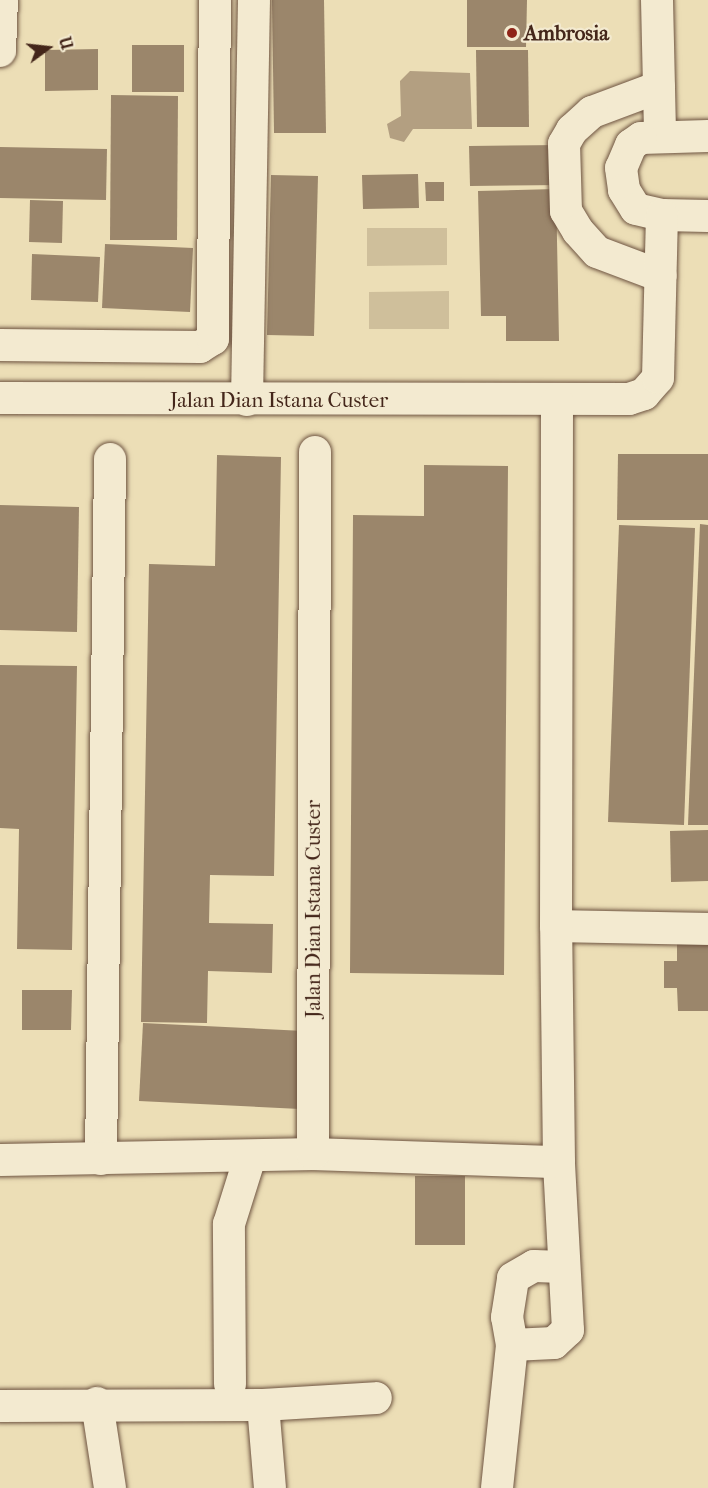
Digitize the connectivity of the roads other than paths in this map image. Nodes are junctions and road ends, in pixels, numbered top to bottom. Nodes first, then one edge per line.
1 (2, 0) edge
2 (215, 0) edge
3 (254, 0) edge
4 (657, 0) edge
5 (0, 51) edge
6 (659, 87) junction
7 (660, 135) junction
8 (708, 136) edge
9 (662, 215) junction
10 (708, 216) edge
11 (661, 276) junction
12 (0, 345) edge
13 (0, 398) edge
14 (247, 400) junction
15 (557, 401) junction
16 (315, 453) dead end
17 (110, 459) dead end
18 (556, 926) junction
19 (708, 929) edge
20 (312, 1154) junction
21 (250, 1157) junction
22 (0, 1160) edge
23 (101, 1160) junction
24 (559, 1162) junction
25 (563, 1267) junction
26 (512, 1345) junction
27 (230, 1384) dead end
28 (376, 1398) dead end
29 (97, 1403) junction
30 (263, 1405) junction
31 (0, 1406) edge
32 (110, 1488) edge
33 (270, 1488) edge
34 (497, 1488) edge

1 - 5 street
2 - 12 street
3 - 14 street
4 - 6 street
6 - 7 street
6 - 11 street
7 - 8 street
7 - 9 street
9 - 10 street
9 - 11 street, Jalan Dian Istana Custer
11 - 15 street, Jalan Dian Istana Custer
13 - 14 street, Jalan Dian Istana Custer
14 - 15 street, Jalan Dian Istana Custer
15 - 18 street
16 - 20 street, Jalan Dian Istana Custer
17 - 23 street
18 - 19 street
18 - 24 street
20 - 21 street
20 - 24 street
21 - 23 street
21 - 27 street
22 - 23 street
24 - 25 street
25 - 26 street
25 - 26 street
26 - 34 street
28 - 30 street
29 - 30 street
29 - 31 street
29 - 32 street
30 - 33 street

